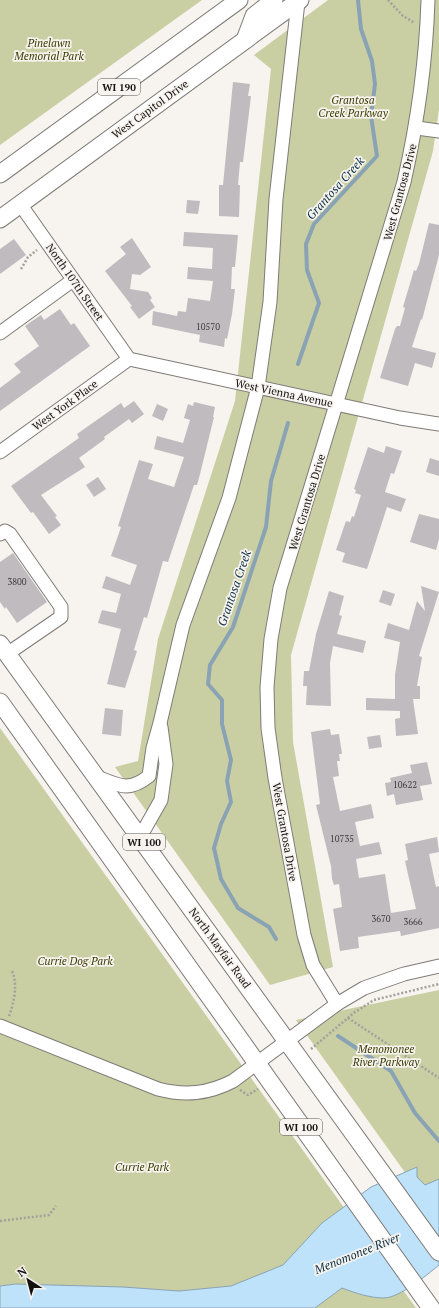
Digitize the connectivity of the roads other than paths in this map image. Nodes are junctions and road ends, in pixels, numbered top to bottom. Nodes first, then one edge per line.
1 (238, 0) edge
2 (274, 0) edge
3 (428, 0) edge
4 (299, 1) edge
5 (245, 40) junction
6 (417, 128) junction
7 (439, 130) edge
8 (0, 174) edge
9 (20, 204) junction
10 (0, 219) edge
11 (73, 280) junction
12 (2, 328) edge
13 (129, 359) junction
14 (258, 387) junction
15 (337, 404) junction
16 (439, 424) edge
17 (0, 452) edge
18 (0, 534) edge
19 (4, 649) edge
20 (0, 702) edge
21 (160, 723) junction
22 (98, 777) junction
23 (140, 837) junction
24 (439, 966) edge
25 (337, 1004) junction
26 (2, 1027) edge
27 (287, 1042) junction
28 (257, 1064) junction
29 (439, 1252) edge
30 (431, 1308) edge

1 - 8 main road, WI 190
2 - 5 main road
3 - 6 street, West Grantosa Drive
4 - 5 main road, West Capitol Drive
4 - 14 street
5 - 9 main road, West Capitol Drive
6 - 7 street
6 - 15 street, West Grantosa Drive
9 - 10 main road, West Capitol Drive
9 - 11 street, North 107th Street
11 - 12 street
11 - 13 street, North 107th Street
13 - 14 street, West Vienna Avenue
13 - 17 street, West York Place
14 - 15 street, West Vienna Avenue
14 - 21 street
15 - 16 street, West Vienna Avenue
15 - 25 street, West Grantosa Drive
18 - 19 street
19 - 22 main road, North Mayfair Road / WI 100
20 - 28 main road, WI 100
21 - 22 street
21 - 23 street
22 - 23 main road, North Mayfair Road / WI 100
23 - 27 main road, North Mayfair Road / WI 100
24 - 25 street
25 - 27 street
26 - 28 street
27 - 28 street
27 - 29 main road, North Mayfair Road / WI 100
28 - 30 main road, WI 100

